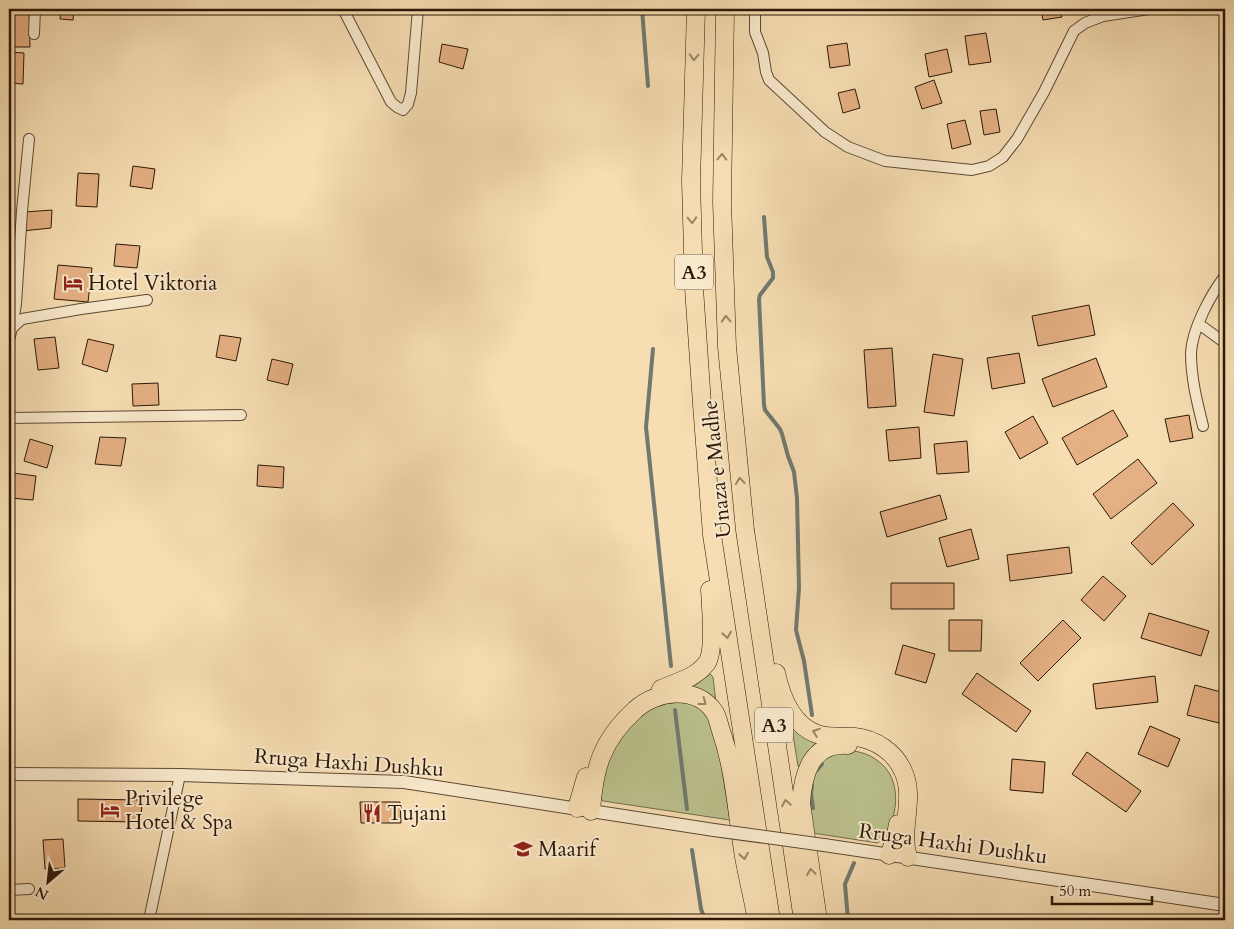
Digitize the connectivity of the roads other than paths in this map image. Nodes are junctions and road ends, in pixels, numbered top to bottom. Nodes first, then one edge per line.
1 (34, 9) edge
2 (343, 9) edge
3 (418, 9) edge
4 (696, 9) edge
5 (725, 9) edge
6 (755, 9) edge
7 (1149, 9) edge
8 (34, 34) dead end
9 (29, 139) dead end
10 (1225, 276) edge
11 (147, 300) dead end
12 (1199, 324) junction
13 (12, 328) junction
14 (9, 340) edge
15 (1225, 343) edge
16 (241, 415) dead end
17 (9, 418) edge
18 (1203, 426) dead end
19 (745, 530) junction
20 (712, 535) junction
21 (9, 774) edge
22 (180, 775) junction
23 (584, 809) junction
24 (889, 855) junction
25 (908, 857) junction
26 (29, 889) dead end
27 (9, 890) edge
28 (1225, 905) edge
29 (149, 920) edge
30 (757, 920) edge
31 (771, 920) edge
32 (803, 920) edge
33 (818, 920) edge

1 - 8 street
2 - 3 street
4 -> 20 highway, Unaza e Madhe / A3
19 -> 5 highway, Unaza e Madhe / A3
6 - 7 street
9 - 13 street
10 - 12 street
11 - 13 street
12 - 15 street
12 - 18 street
13 - 14 street
16 - 17 street
25 -> 19 highway
32 -> 19 highway, Unaza e Madhe / A3
20 - 23 highway
20 -> 31 highway, Unaza e Madhe / A3
21 - 22 street, Rruga Haxhi Dushku
22 - 23 street, Rruga Haxhi Dushku
22 - 29 street
23 - 24 street, Rruga Haxhi Dushku, bridge
23 -> 30 highway
24 - 25 street, Rruga Haxhi Dushku
33 -> 24 highway
25 - 28 street, Rruga Haxhi Dushku
26 - 27 street

